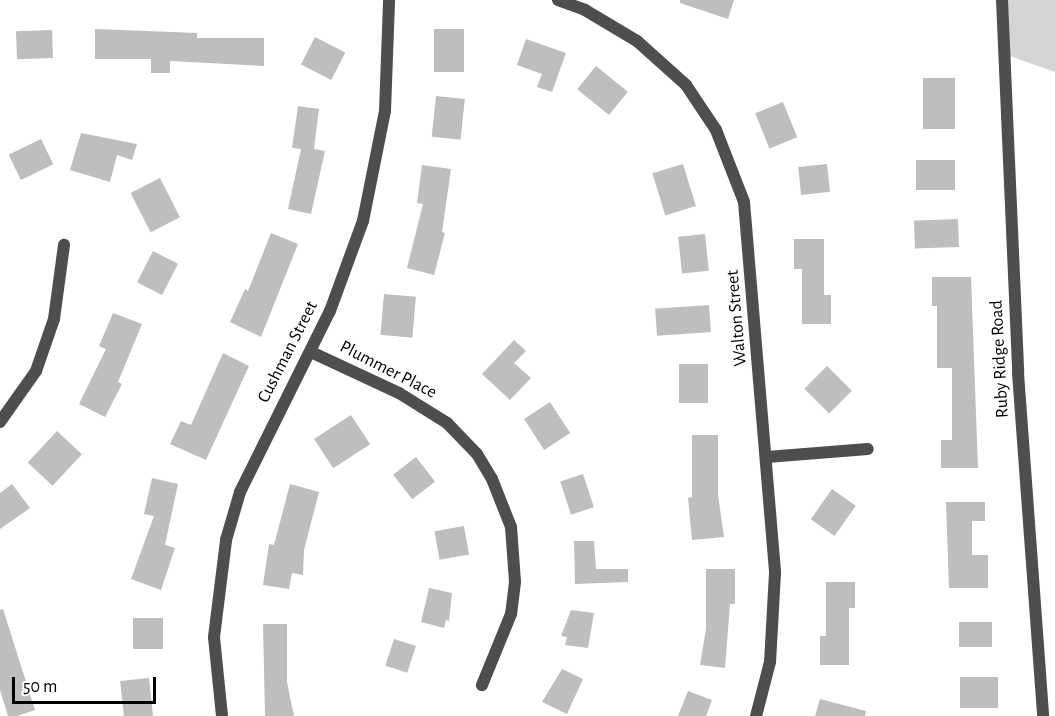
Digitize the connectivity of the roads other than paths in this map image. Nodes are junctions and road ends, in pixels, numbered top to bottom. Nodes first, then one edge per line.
1 (389, 0) edge
2 (558, 0) edge
3 (1002, 0) edge
4 (64, 245) dead end
5 (311, 352) junction
6 (0, 422) edge
7 (868, 449) dead end
8 (767, 457) junction
9 (482, 686) dead end
10 (222, 716) edge
11 (756, 716) edge
12 (1043, 716) edge

1 - 5 street, Cushman Street
2 - 8 street, Walton Street
3 - 12 street, Ruby Ridge Road
4 - 6 street
5 - 9 street, Plummer Place
5 - 10 street, Cushman Street
7 - 8 street
8 - 11 street, Walton Street

